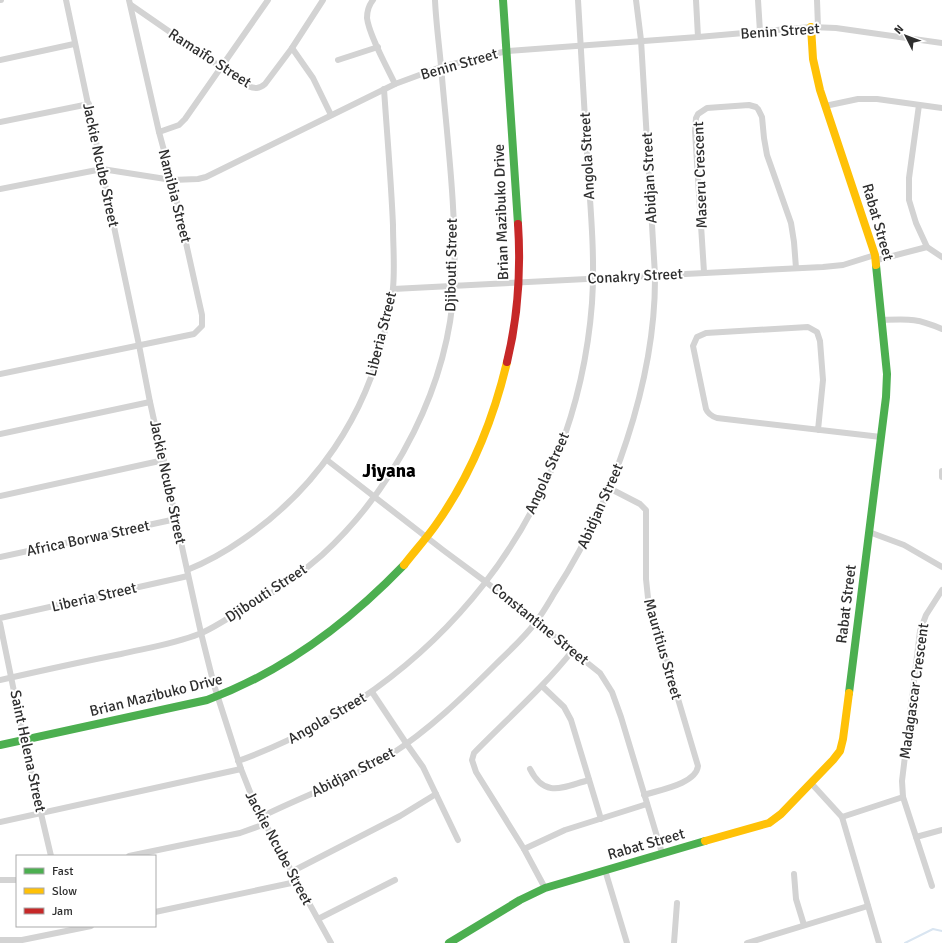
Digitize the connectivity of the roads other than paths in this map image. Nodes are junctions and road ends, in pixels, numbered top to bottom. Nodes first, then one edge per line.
1 (66, 0) edge
2 (268, 0) edge
3 (323, 0) edge
4 (372, 0) edge
5 (435, 0) edge
6 (504, 0) edge
7 (578, 0) edge
8 (636, 0) edge
9 (696, 0) edge
10 (758, 0) edge
11 (817, 0) edge
12 (130, 3) edge
13 (815, 27) junction
14 (760, 32) junction
15 (698, 37) junction
16 (640, 40) junction
17 (942, 43) edge
18 (74, 44) junction
19 (581, 45) junction
20 (378, 47) junction
21 (292, 48) junction
22 (507, 51) junction
23 (0, 60) edge
24 (338, 60) dead end
25 (221, 67) junction
26 (441, 67) junction
27 (395, 84) junction
28 (384, 89) junction
29 (89, 104) junction
30 (919, 105) junction
31 (825, 106) junction
32 (942, 108) edge
33 (331, 115) junction
34 (0, 122) edge
35 (159, 132) junction
36 (102, 170) junction
37 (172, 180) junction
38 (0, 190) edge
39 (927, 248) junction
40 (942, 257) edge
41 (876, 258) junction
42 (796, 268) junction
43 (704, 272) junction
44 (655, 275) junction
45 (592, 279) junction
46 (518, 282) junction
47 (454, 286) junction
48 (393, 289) junction
49 (882, 320) junction
50 (942, 329) edge
51 (139, 345) junction
52 (0, 374) edge
53 (150, 402) junction
54 (818, 430) junction
55 (0, 434) edge
56 (881, 437) junction
57 (164, 460) junction
58 (327, 460) junction
59 (942, 471) edge
60 (942, 477) edge
61 (609, 488) junction
62 (0, 496) edge
63 (374, 497) junction
64 (176, 520) junction
65 (869, 532) junction
66 (427, 538) junction
67 (0, 557) edge
68 (942, 568) edge
69 (187, 573) junction
70 (486, 582) junction
71 (942, 590) edge
72 (0, 618) edge
73 (536, 622) junction
74 (0, 623) edge
75 (201, 633) junction
76 (573, 650) junction
77 (12, 677) junction
78 (0, 680) edge
79 (542, 686) junction
80 (372, 692) junction
81 (217, 696) junction
82 (24, 740) junction
83 (406, 743) junction
84 (0, 745) edge
85 (238, 761) junction
86 (241, 769) junction
87 (530, 769) dead end
88 (589, 780) junction
89 (811, 783) junction
90 (436, 794) junction
91 (644, 795) junction
92 (903, 798) junction
93 (647, 804) junction
94 (41, 812) junction
95 (261, 817) junction
96 (842, 817) junction
97 (600, 819) junction
98 (0, 822) edge
99 (265, 824) junction
100 (942, 830) edge
101 (916, 837) junction
102 (458, 840) dead end
103 (524, 849) junction
104 (662, 853) junction
105 (51, 855) edge
106 (135, 855) edge
107 (605, 870) junction
108 (291, 872) junction
109 (794, 874) dead end
110 (0, 880) edge
111 (16, 880) edge
112 (395, 880) dead end
113 (296, 882) junction
114 (932, 886) dead end
115 (545, 888) junction
116 (677, 903) dead end
117 (868, 906) junction
118 (156, 912) edge
119 (318, 919) junction
120 (804, 925) junction
121 (80, 927) edge
122 (68, 928) edge
123 (0, 940) edge
124 (332, 943) edge
125 (450, 943) edge
126 (620, 943) edge
127 (628, 943) edge
128 (674, 943) edge
129 (747, 943) edge
130 (879, 943) edge

1 - 18 street, Jackie Ncube Street
2 - 25 street
3 - 21 street, Ramaifo Street
4 - 20 street
5 - 26 street, Djibouti Street
6 - 22 street, Brian Mazibuko Drive
7 - 19 street, Angola Street
8 - 16 street, Abidjan Street
9 - 15 street
10 - 14 street
11 - 13 street
12 - 25 street, Ramaifo Street
12 - 35 street, Namibia Street
13 - 14 street, Benin Street
13 - 17 street, Benin Street
13 - 31 street, Rabat Street
14 - 15 street, Benin Street
15 - 16 street, Benin Street
16 - 19 street, Benin Street
16 - 44 street, Abidjan Street
18 - 23 street
18 - 29 street, Jackie Ncube Street
19 - 22 street, Benin Street
19 - 45 street, Angola Street
20 - 24 street
20 - 27 street
21 - 25 street, Ramaifo Street
21 - 33 street
22 - 26 street, Benin Street
22 - 46 street, Brian Mazibuko Drive
25 - 35 street
26 - 27 street, Benin Street
26 - 47 street, Djibouti Street
27 - 28 street, Benin Street
28 - 33 street, Benin Street
28 - 48 street, Liberia Street
29 - 34 street
29 - 36 street, Jackie Ncube Street
30 - 31 street
30 - 32 street
30 - 39 street
31 - 41 street, Rabat Street
33 - 37 street, Benin Street
35 - 37 street, Namibia Street
36 - 37 street, Benin Street
36 - 38 street, Benin Street
36 - 51 street, Jackie Ncube Street
37 - 51 street, Namibia Street
39 - 40 street
39 - 41 street, Conakry Street
41 - 42 street, Conakry Street
41 - 49 street, Rabat Street
42 - 43 street, Conakry Street
42 - 43 street, Maseru Crescent
43 - 44 street, Conakry Street
44 - 45 street, Conakry Street
44 - 61 street, Abidjan Street
45 - 46 street, Conakry Street
45 - 70 street, Angola Street
46 - 47 street, Conakry Street
46 - 66 street, Brian Mazibuko Drive
47 - 48 street, Conakry Street
47 - 63 street, Djibouti Street
48 - 58 street, Liberia Street
49 - 50 street
49 - 56 street, Rabat Street
51 - 52 street
51 - 53 street, Jackie Ncube Street
53 - 55 street
53 - 57 street, Jackie Ncube Street
54 - 54 street
54 - 56 street
56 - 65 street, Rabat Street
57 - 62 street
57 - 64 street, Jackie Ncube Street
58 - 63 street, Constantine Street
58 - 69 street, Liberia Street
59 - 60 street
61 - 73 street, Abidjan Street
61 - 91 street, Mauritius Street
63 - 66 street, Constantine Street
63 - 75 street, Djibouti Street
64 - 67 street, Africa Borwa Street
64 - 69 street, Jackie Ncube Street
65 - 68 street
65 - 89 street, Rabat Street
66 - 70 street, Constantine Street
66 - 81 street, Brian Mazibuko Drive
69 - 72 street, Liberia Street
69 - 75 street, Jackie Ncube Street
70 - 73 street, Constantine Street
70 - 80 street, Angola Street
71 - 92 street, Madagascar Crescent
73 - 76 street, Constantine Street
73 - 83 street, Abidjan Street
74 - 77 street, Saint Helena Street
75 - 77 street, Djibouti Street
75 - 81 street, Jackie Ncube Street
76 - 79 street
76 - 91 street, Constantine Street
77 - 78 street, Djibouti Street
77 - 82 street, Saint Helena Street
79 - 88 street
79 - 103 street
80 - 83 street
80 - 85 street, Angola Street
81 - 82 street, Brian Mazibuko Drive
81 - 85 street, Jackie Ncube Street
82 - 84 street, Brian Mazibuko Drive
82 - 94 street, Saint Helena Street
83 - 90 street
83 - 95 street, Abidjan Street
85 - 86 street, Jackie Ncube Street
86 - 94 street
86 - 95 street, Jackie Ncube Street
87 - 88 street
88 - 97 street
89 - 96 street
89 - 104 street, Rabat Street
90 - 102 street
90 - 108 street
91 - 93 street, Constantine Street
92 - 96 street
92 - 101 street, Madagascar Crescent
93 - 97 street
93 - 104 street, Constantine Street
94 - 98 street
94 - 105 street, Saint Helena Street
95 - 99 street, Jackie Ncube Street
96 - 117 street
97 - 103 street
99 - 106 street
99 - 108 street, Jackie Ncube Street
100 - 101 street
101 - 114 street, Madagascar Crescent
103 - 115 street
104 - 107 street, Rabat Street
107 - 115 street, Rabat Street
107 - 127 street
108 - 113 street, Jackie Ncube Street
109 - 120 street
110 - 111 street
112 - 119 street
113 - 118 street
113 - 119 street, Jackie Ncube Street
115 - 125 street, Rabat Street
116 - 128 street
117 - 120 street
117 - 130 street
119 - 124 street, Jackie Ncube Street
120 - 129 street
121 - 122 street
122 - 123 street
126 - 127 street

